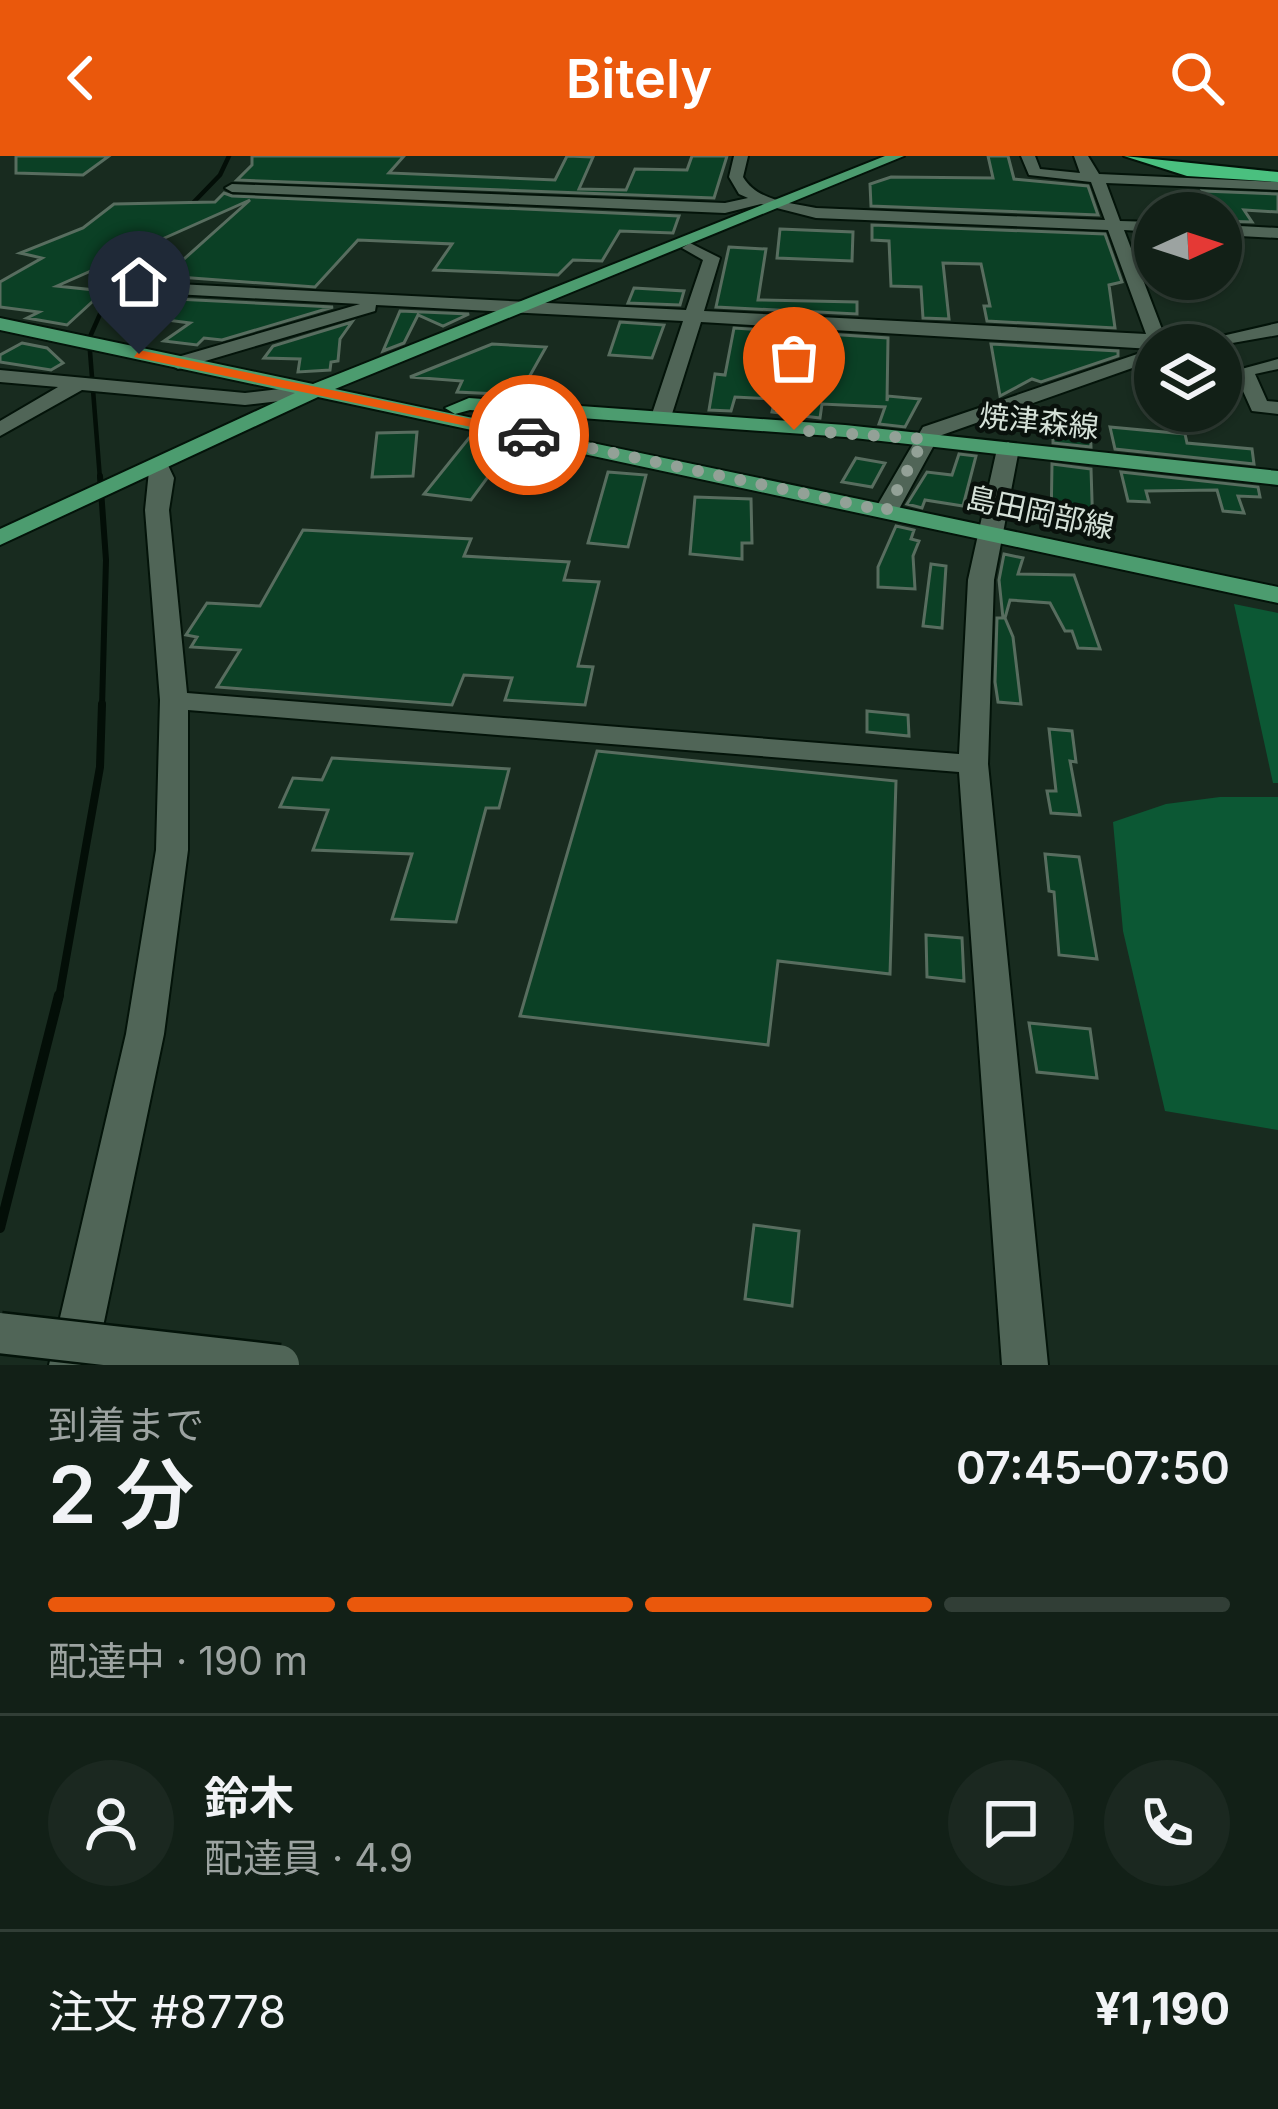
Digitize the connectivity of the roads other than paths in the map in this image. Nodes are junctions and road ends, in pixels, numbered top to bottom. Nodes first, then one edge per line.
1 (741, 156) edge
2 (897, 156) edge
3 (923, 156) edge
4 (1028, 156) edge
5 (1081, 156) edge
6 (1132, 156) edge
7 (736, 177) junction
8 (1097, 179) junction
9 (1278, 182) edge
10 (232, 188) dead end
11 (768, 207) junction
12 (725, 208) junction
13 (1114, 225) junction
14 (1134, 226) edge
15 (1242, 231) edge
16 (1278, 232) edge
17 (690, 248) junction
18 (138, 287) dead end
19 (392, 300) junction
20 (514, 308) junction
21 (543, 309) junction
22 (691, 316) junction
23 (0, 324) edge
24 (1148, 324) edge
25 (1278, 329) edge
26 (1242, 335) edge
27 (1134, 345) edge
28 (1242, 346) edge
29 (1134, 355) edge
30 (178, 363) junction
31 (1277, 365) edge
32 (0, 376) edge
33 (80, 387) junction
34 (322, 393) junction
35 (1278, 408) edge
36 (436, 415) junction
37 (661, 417) junction
38 (0, 430) edge
39 (924, 439) junction
40 (1008, 449) junction
41 (158, 466) junction
42 (1278, 478) edge
43 (886, 511) junction
44 (993, 532) junction
45 (0, 538) edge
46 (1278, 595) edge
47 (174, 700) junction
48 (973, 764) junction
49 (0, 1334) edge
50 (72, 1365) edge
51 (279, 1365) edge
52 (1025, 1365) edge

1 - 7 street
2 - 11 main road
3 - 11 main road
4 - 8 street
5 - 8 street
6 - 9 highway
7 - 11 street
7 - 12 street
8 - 9 street
8 - 13 street
10 - 12 street
11 - 12 street
11 - 13 street
11 - 17 main road
11 - 20 main road
13 - 14 street
13 - 24 street
15 - 16 street
17 - 21 main road
17 - 22 street
18 - 19 street
19 - 20 street
19 - 30 street
20 - 21 street
20 - 34 main road
21 - 22 street
21 - 34 main road
22 - 27 street
22 - 37 street
23 - 30 main road, 島田岡部線
25 - 26 street
28 - 31 street
29 - 39 street
30 - 34 main road, 島田岡部線
31 - 35 street
32 - 33 street
33 - 34 street
33 - 38 street
34 - 36 main road, 島田岡部線
34 - 41 main road
36 - 37 main road, 焼津森線
36 - 43 main road, 島田岡部線
37 - 39 main road, 焼津森線
39 - 40 main road, 焼津森線
39 - 43 street
40 - 42 main road, 焼津森線
40 - 44 street
41 - 45 main road
41 - 47 street
43 - 44 main road, 島田岡部線
44 - 46 main road, 島田岡部線
44 - 48 street
47 - 48 street
47 - 50 street
48 - 52 street
49 - 51 street, bridge

